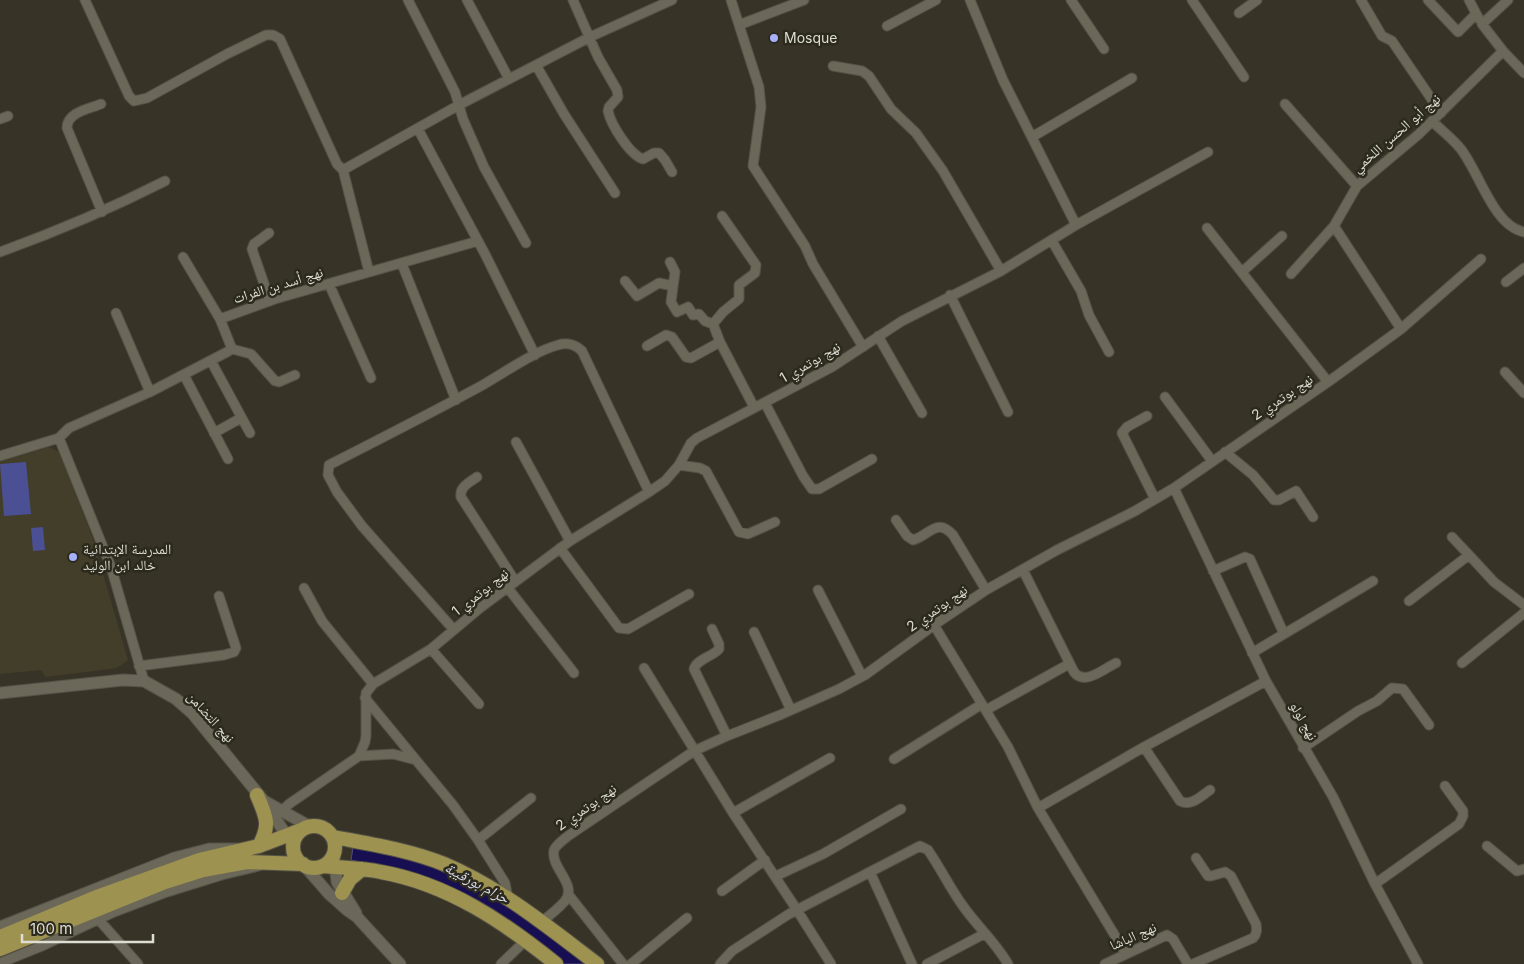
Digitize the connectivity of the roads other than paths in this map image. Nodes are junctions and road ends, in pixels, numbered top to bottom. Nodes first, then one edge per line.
1 (85, 0) edge
2 (408, 0) edge
3 (467, 0) edge
4 (573, 0) edge
5 (672, 0) edge
6 (731, 0) edge
7 (804, 0) edge
8 (936, 0) edge
9 (970, 0) edge
10 (1071, 0) edge
11 (1192, 0) edge
12 (1257, 0) edge
13 (1361, 0) edge
14 (1428, 0) edge
15 (1468, 0) edge
16 (1508, 0) edge
17 (1239, 13) dead end
18 (1476, 14) junction
19 (1482, 24) junction
20 (740, 25) junction
21 (887, 26) dead end
22 (590, 37) junction
23 (1104, 49) dead end
24 (1503, 51) junction
25 (536, 65) junction
26 (834, 66) dead end
27 (1524, 73) edge
28 (1244, 77) dead end
29 (1132, 78) dead end
30 (509, 79) junction
31 (101, 104) dead end
32 (1285, 104) dead end
33 (459, 105) junction
34 (1441, 113) junction
35 (1432, 121) junction
36 (418, 129) junction
37 (1032, 137) junction
38 (1208, 152) dead end
39 (343, 170) junction
40 (672, 172) dead end
41 (165, 181) dead end
42 (1356, 186) junction
43 (615, 193) dead end
44 (102, 212) junction
45 (722, 216) dead end
46 (1076, 225) junction
47 (1334, 226) junction
48 (1207, 228) dead end
49 (269, 232) dead end
50 (1524, 232) edge
51 (1282, 236) dead end
52 (478, 241) junction
53 (1052, 241) junction
54 (526, 243) dead end
55 (0, 252) edge
56 (184, 257) dead end
57 (1481, 259) dead end
58 (670, 262) dead end
59 (402, 264) junction
60 (1524, 268) edge
61 (1001, 271) junction
62 (369, 272) junction
63 (1242, 272) junction
64 (1291, 274) dead end
65 (625, 281) dead end
66 (1506, 282) dead end
67 (329, 284) junction
68 (673, 286) junction
69 (950, 295) junction
70 (270, 301) junction
71 (116, 313) dead end
72 (220, 319) junction
73 (713, 324) junction
74 (1401, 329) junction
75 (878, 336) junction
76 (720, 342) junction
77 (647, 346) dead end
78 (863, 347) junction
79 (232, 349) junction
80 (1110, 352) dead end
81 (535, 355) junction
82 (211, 361) junction
83 (1505, 372) dead end
84 (295, 375) dead end
85 (184, 376) junction
86 (372, 378) dead end
87 (1328, 382) junction
88 (150, 392) junction
89 (1524, 394) edge
90 (1165, 397) dead end
91 (456, 400) junction
92 (764, 402) junction
93 (754, 408) junction
94 (1008, 412) dead end
95 (922, 413) dead end
96 (1147, 416) dead end
97 (241, 418) junction
98 (214, 433) junction
99 (250, 433) dead end
100 (59, 438) junction
101 (516, 442) dead end
102 (1225, 452) junction
103 (0, 456) edge
104 (228, 459) dead end
105 (872, 459) dead end
106 (1212, 461) junction
107 (679, 465) junction
108 (477, 477) dead end
109 (1174, 488) junction
110 (649, 492) junction
111 (1155, 500) junction
112 (1313, 517) dead end
113 (896, 520) dead end
114 (775, 522) dead end
115 (1452, 537) dead end
116 (570, 541) junction
117 (560, 548) junction
118 (1469, 555) junction
119 (1023, 570) junction
120 (1214, 570) junction
121 (515, 581) junction
122 (1373, 581) dead end
123 (507, 587) junction
124 (304, 588) dead end
125 (818, 590) dead end
126 (986, 590) junction
127 (689, 594) dead end
128 (219, 596) dead end
129 (1409, 601) dead end
130 (1524, 605) edge
131 (1524, 612) edge
132 (934, 625) junction
133 (712, 629) dead end
134 (454, 630) junction
135 (754, 632) dead end
136 (1284, 634) junction
137 (431, 649) junction
138 (1252, 653) junction
139 (1116, 662) dead end
140 (1462, 663) dead end
141 (1070, 664) junction
142 (139, 666) junction
143 (644, 668) dead end
144 (574, 673) dead end
145 (862, 676) junction
146 (144, 681) junction
147 (1266, 681) junction
148 (373, 684) junction
149 (0, 693) edge
150 (366, 698) junction
151 (480, 704) dead end
152 (984, 707) junction
153 (791, 710) junction
154 (1429, 725) dead end
155 (726, 736) junction
156 (1144, 747) junction
157 (1303, 748) junction
158 (694, 751) junction
159 (360, 756) junction
160 (830, 758) dead end
161 (894, 759) dead end
162 (416, 760) junction
163 (1445, 786) dead end
164 (1210, 790) dead end
165 (261, 798) junction
166 (531, 798) dead end
167 (1038, 808) junction
168 (901, 809) dead end
169 (733, 813) junction
170 (274, 818) junction
171 (305, 828) junction
172 (334, 838) junction
173 (478, 840) junction
174 (290, 841) junction
175 (1487, 846) dead end
176 (252, 848) junction
177 (1196, 858) dead end
178 (765, 860) junction
179 (270, 862) junction
180 (330, 863) junction
181 (303, 864) junction
182 (362, 869) junction
183 (1524, 869) edge
184 (870, 872) junction
185 (776, 876) junction
186 (1376, 884) junction
187 (722, 891) dead end
188 (342, 893) junction
189 (568, 894) junction
190 (508, 898) junction
191 (798, 910) junction
192 (357, 916) junction
193 (687, 918) dead end
194 (99, 920) junction
195 (541, 922) junction
196 (0, 926) edge
197 (984, 934) junction
198 (0, 937) edge
199 (526, 940) junction
200 (0, 949) edge
201 (1126, 954) junction
202 (946, 960) edge
203 (0, 962) edge
204 (503, 963) edge
205 (138, 964) edge
206 (400, 964) edge
207 (556, 964) edge
208 (597, 964) edge
209 (623, 964) edge
210 (631, 964) edge
211 (720, 964) edge
212 (831, 964) edge
213 (912, 964) edge
214 (927, 964) edge
215 (1008, 964) edge
216 (1105, 964) edge
217 (1188, 964) edge
218 (1193, 964) edge
219 (1418, 964) edge

1 - 39 street
2 - 33 street
3 - 30 street
4 - 22 street
5 - 22 street
6 - 20 street
7 - 20 street
8 - 21 street
9 - 37 street
10 - 23 street
11 - 28 street
12 - 17 street
13 - 34 street
14 - 18 street
15 - 18 street
16 - 19 street
18 - 19 street
19 - 24 street
20 - 78 street
22 - 25 street
22 - 40 street
24 - 27 street
24 - 34 street, نهج أبو الحسن اللخمي
25 - 30 street
25 - 43 street
26 - 61 street
29 - 37 street
30 - 33 street
31 - 44 street
32 - 42 street
33 - 36 street
33 - 54 street
34 - 35 street, نهج أبو الحسن اللخمي
35 - 42 street, نهج أبو الحسن اللخمي
35 - 50 street
36 - 39 street
36 - 52 street
37 - 46 street
38 - 46 street, نهج بوتمري 1
39 - 62 street
41 - 44 street
42 - 47 street, نهج أبو الحسن اللخمي
44 - 55 street
45 - 73 street
46 - 53 street, نهج بوتمري 1
47 - 64 street, نهج أبو الحسن اللخمي
47 - 74 street
48 - 63 street
49 - 70 street
51 - 63 street
52 - 59 street, نهج أسد بن الفرات
52 - 81 street
53 - 61 street, نهج بوتمري 1
53 - 80 street
56 - 72 street
57 - 74 street, نهج بوتمري 2
58 - 68 street
59 - 62 street, نهج أسد بن الفرات
59 - 91 street
60 - 66 street
61 - 69 street, نهج بوتمري 1
62 - 67 street, نهج أسد بن الفرات
63 - 87 street
65 - 68 street
67 - 70 street, نهج أسد بن الفرات
67 - 86 street
68 - 73 street
69 - 75 street, نهج بوتمري 1
69 - 94 street
70 - 72 street, نهج أسد بن الفرات
71 - 88 street
72 - 79 street, نهج أسد بن الفرات
73 - 76 street
74 - 87 street, نهج بوتمري 2
75 - 78 street, نهج بوتمري 1
75 - 95 street
76 - 77 street
76 - 93 street
78 - 92 street, نهج بوتمري 1
79 - 82 street
79 - 84 street
81 - 91 street
81 - 110 street
82 - 85 street
82 - 97 street
83 - 89 street
85 - 88 street
85 - 98 street
87 - 102 street, نهج بوتمري 2
88 - 100 street
90 - 106 street
91 - 134 street
92 - 93 street, نهج بوتمري 1
92 - 105 street
93 - 107 street, نهج بوتمري 1
96 - 111 street
97 - 98 street
97 - 99 street
98 - 104 street
100 - 103 street
100 - 142 street
101 - 116 street
102 - 106 street, نهج بوتمري 2
102 - 112 street
106 - 109 street, نهج بوتمري 2
107 - 110 street, نهج بوتمري 1
107 - 114 street
108 - 121 street
109 - 111 street, نهج بوتمري 2
109 - 120 street, نهج لولو
110 - 116 street, نهج بوتمري 1
111 - 119 street, نهج بوتمري 2
113 - 126 street
115 - 118 street
116 - 117 street, نهج بوتمري 1
117 - 121 street, نهج بوتمري 1
117 - 127 street
118 - 129 street
118 - 130 street
119 - 126 street, نهج بوتمري 2
119 - 141 street
120 - 136 street
120 - 138 street, نهج لولو
121 - 123 street, نهج بوتمري 1
122 - 136 street
123 - 134 street, نهج بوتمري 1
123 - 144 street
124 - 148 street
125 - 145 street
126 - 132 street, نهج بوتمري 2
128 - 142 street
131 - 140 street
132 - 145 street, نهج بوتمري 2
132 - 152 street
133 - 155 street
134 - 137 street, نهج بوتمري 1
135 - 153 street
136 - 138 street
137 - 148 street, نهج بوتمري 1
137 - 151 street
138 - 147 street, نهج لولو
139 - 141 street
141 - 152 street
142 - 146 street
143 - 158 street
145 - 153 street, نهج بوتمري 2
146 - 149 street, نهج التضامن
146 - 165 street, نهج التضامن
147 - 156 street
147 - 157 street, نهج لولو
148 - 150 street
150 - 159 street
150 - 162 street
152 - 161 street
152 - 167 street
153 - 155 street, نهج بوتمري 2
154 - 157 street
155 - 158 street, نهج بوتمري 2
156 - 164 street
156 - 167 street
157 - 186 street, نهج لولو
158 - 169 street
158 - 189 street, نهج بوتمري 2
159 - 162 street
159 - 170 street
160 - 169 street
162 - 173 street
163 - 186 street
165 - 170 street, نهج التضامن
165 - 170 highway
166 - 173 street
167 - 201 street
168 - 185 street
169 - 178 street
170 - 171 street, نهج التضامن
170 - 174 street, نهج التضامن
170 - 176 highway
171 - 172 highway
171 - 174 highway
172 - 180 highway
172 - 190 highway
173 - 190 street
174 - 176 highway
174 - 181 highway
175 - 183 street
176 - 196 street
176 - 198 highway
177 - 218 street
178 - 185 street
178 - 187 street
179 - 181 highway
179 - 194 street
179 - 200 highway
180 - 181 highway
180 - 182 highway
180 - 188 street
181 - 192 street
182 - 188 highway
182 - 199 highway
184 - 191 street
184 - 197 street
184 - 213 street
185 - 191 street
186 - 219 street, نهج لولو
188 - 192 street
189 - 195 street
189 - 209 street
190 - 195 highway
191 - 211 street
191 - 212 street
192 - 206 street
193 - 210 street
194 - 203 street
194 - 205 street
195 - 208 highway
197 - 202 street
197 - 215 street
199 - 204 street
199 - 207 highway
201 - 216 street, نهج الباشا
201 - 217 street, نهج الباشا
202 - 214 street

